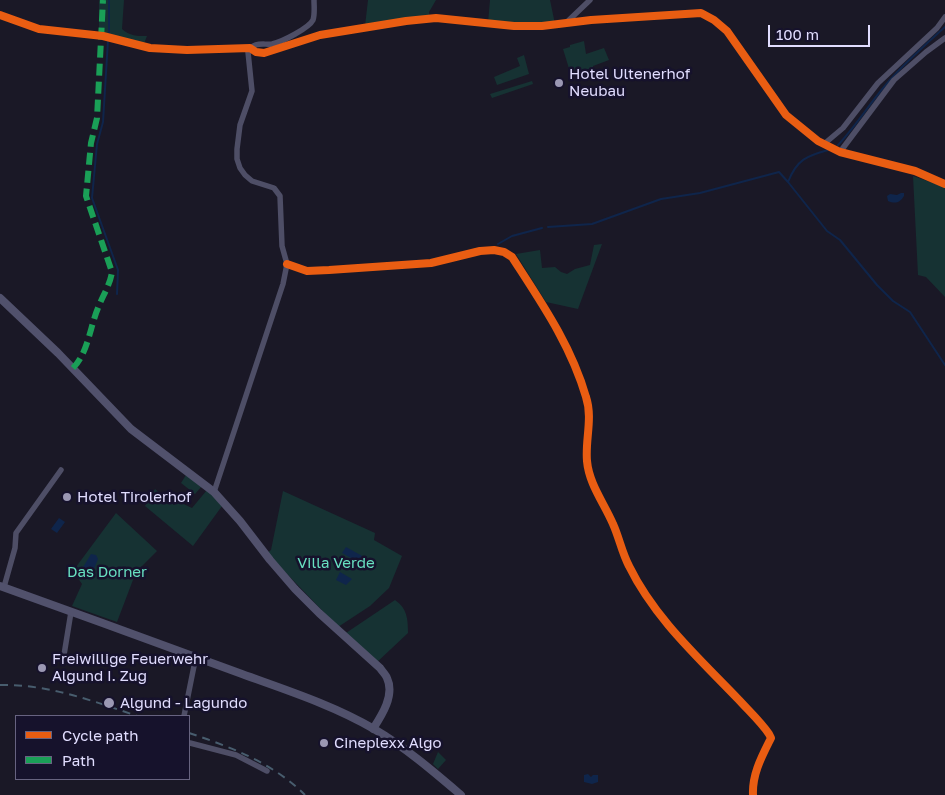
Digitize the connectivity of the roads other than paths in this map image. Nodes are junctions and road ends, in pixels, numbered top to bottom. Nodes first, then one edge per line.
1 (314, 0) edge
2 (590, 0) edge
3 (0, 15) edge
4 (945, 17) edge
5 (568, 22) junction
6 (945, 38) edge
7 (250, 48) junction
8 (824, 144) junction
9 (840, 152) junction
10 (945, 184) edge
11 (287, 264) junction
12 (0, 298) edge
13 (61, 470) dead end
14 (214, 492) junction
15 (2, 587) edge
16 (71, 612) junction
17 (64, 655) dead end
18 (196, 656) junction
19 (184, 715) edge
20 (373, 728) junction
21 (190, 743) dead end
22 (267, 771) dead end
23 (461, 795) edge
24 (753, 795) edge

1 - 7 street
2 - 5 street
3 - 7 street
4 - 8 street
5 - 7 street
5 - 8 street
6 - 9 street
7 - 11 street
8 - 9 street
9 - 10 street
11 - 14 street
11 - 24 street
12 - 14 main road
13 - 15 street
14 - 20 main road
15 - 16 main road
16 - 17 street
16 - 18 main road
18 - 19 street
18 - 20 main road
20 - 23 main road
21 - 22 street

